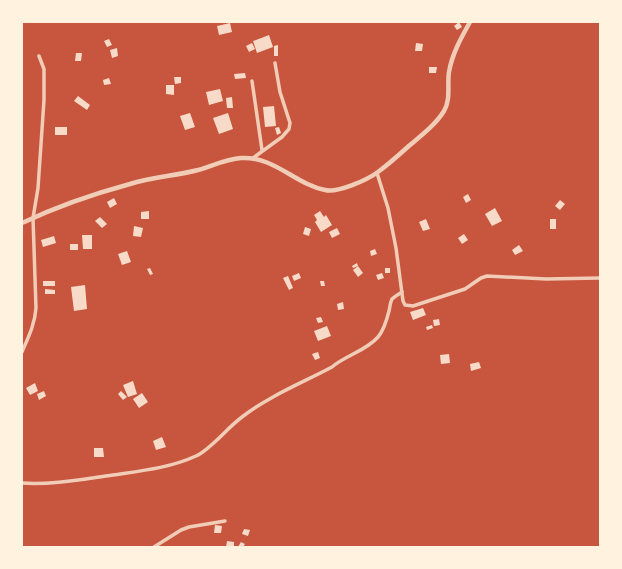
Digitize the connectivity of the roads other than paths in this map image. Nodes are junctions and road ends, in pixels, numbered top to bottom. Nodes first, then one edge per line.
1 (470, 22) edge
2 (39, 56) dead end
3 (275, 63) dead end
4 (252, 81) dead end
5 (262, 150) junction
6 (253, 158) junction
7 (377, 173) junction
8 (33, 218) junction
9 (22, 223) edge
10 (600, 278) edge
11 (402, 292) junction
12 (22, 352) edge
13 (22, 483) edge
14 (225, 521) dead end
15 (154, 547) edge

1 - 7 street
2 - 8 street
3 - 5 street
4 - 5 street
5 - 6 street
6 - 7 street
6 - 8 street
7 - 11 street
8 - 9 street
8 - 12 street
10 - 11 street
11 - 13 street
14 - 15 street

